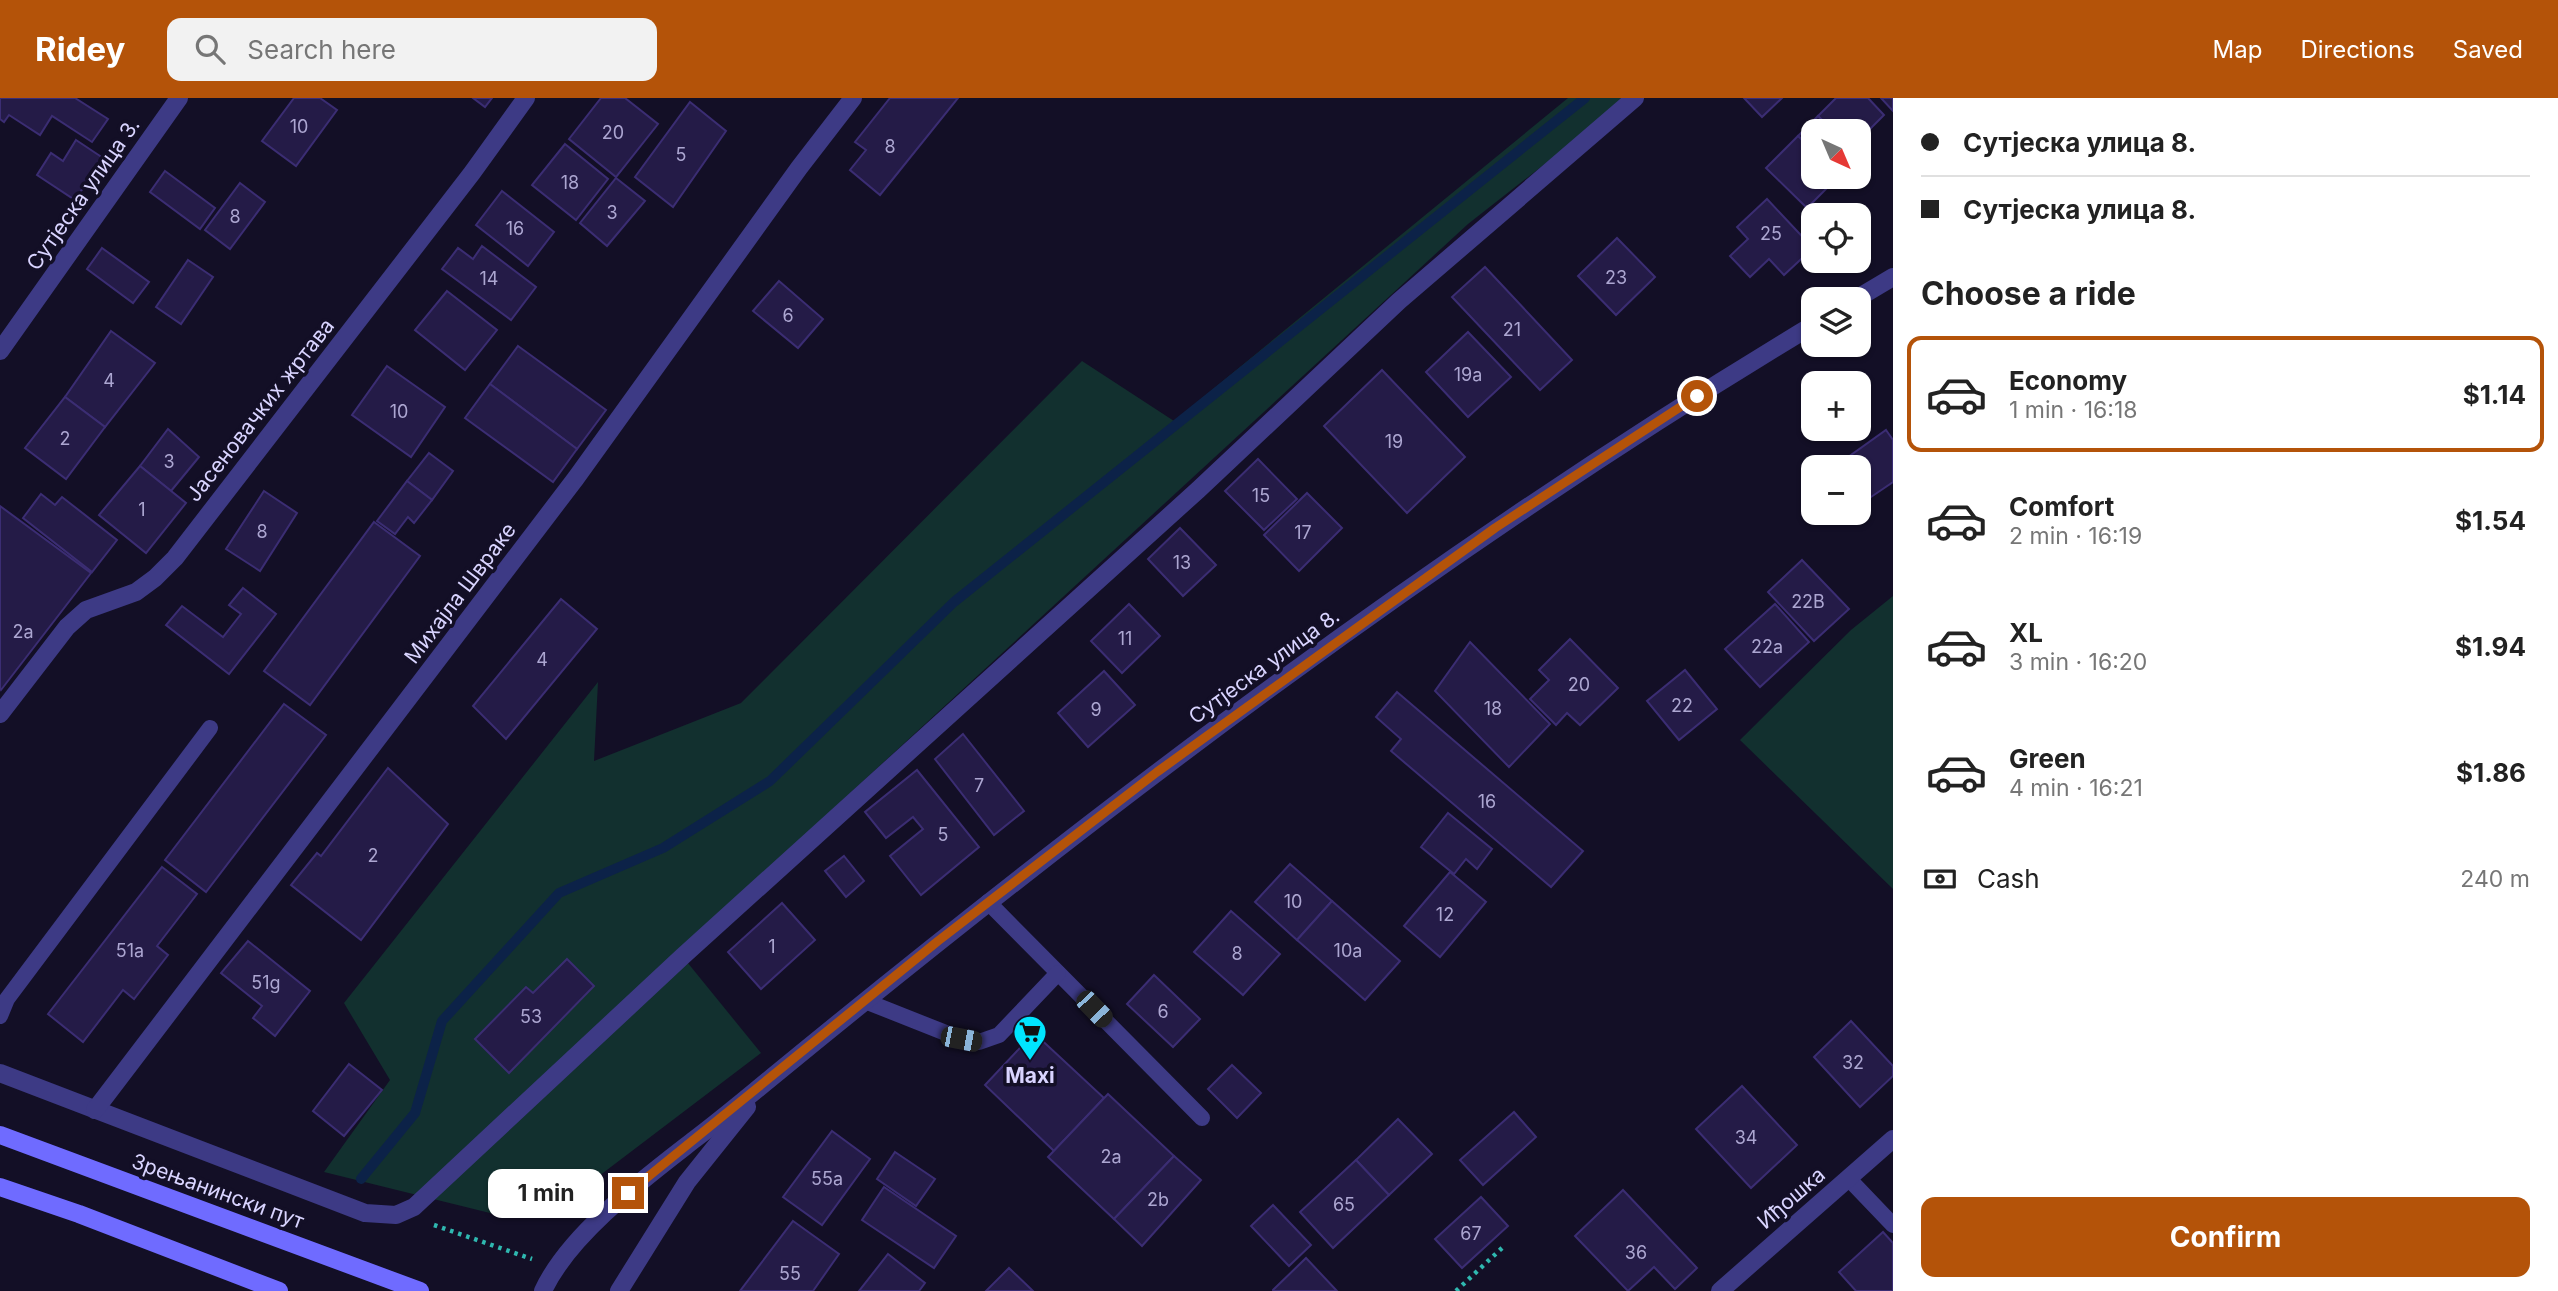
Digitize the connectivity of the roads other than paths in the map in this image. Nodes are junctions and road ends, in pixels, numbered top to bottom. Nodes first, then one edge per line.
1 (179, 98) edge
2 (526, 98) edge
3 (853, 98) edge
4 (1635, 98) edge
5 (1893, 277) edge
6 (1871, 290) edge
7 (1801, 332) edge
8 (0, 351) edge
9 (0, 715) edge
10 (210, 728) dead end
11 (988, 902) junction
12 (1058, 973) junction
13 (865, 1001) junction
14 (0, 1016) edge
15 (0, 1073) edge
16 (769, 1080) junction
17 (94, 1110) junction
18 (1202, 1118) dead end
19 (0, 1135) edge
20 (1893, 1139) edge
21 (1848, 1178) junction
22 (0, 1187) edge
23 (1893, 1225) edge
24 (277, 1291) edge
25 (420, 1291) edge
26 (542, 1291) edge
27 (619, 1291) edge
28 (1720, 1291) edge

1 - 8 street, Сутјеска улица 3.
2 - 9 street, Јасеновачких жртава
3 - 17 street, Михајла Швраке
4 - 17 street, Зрењанински пут
5 - 6 street
7 - 11 street, Сутјеска улица 8.
10 - 14 lane
11 - 12 lane
11 - 13 street, Сутјеска улица 8.
12 - 13 lane
12 - 18 lane
13 - 16 street, Сутјеска улица 8.
15 - 17 street, Зрењанински пут
16 - 26 street, Сутјеска улица 8.
16 - 27 street, Сутјеска улица 8.
19 - 25 main road, Зрењанински пут
20 - 21 street, Иђошка
21 - 23 lane
21 - 28 street, Иђошка
22 - 24 main road

